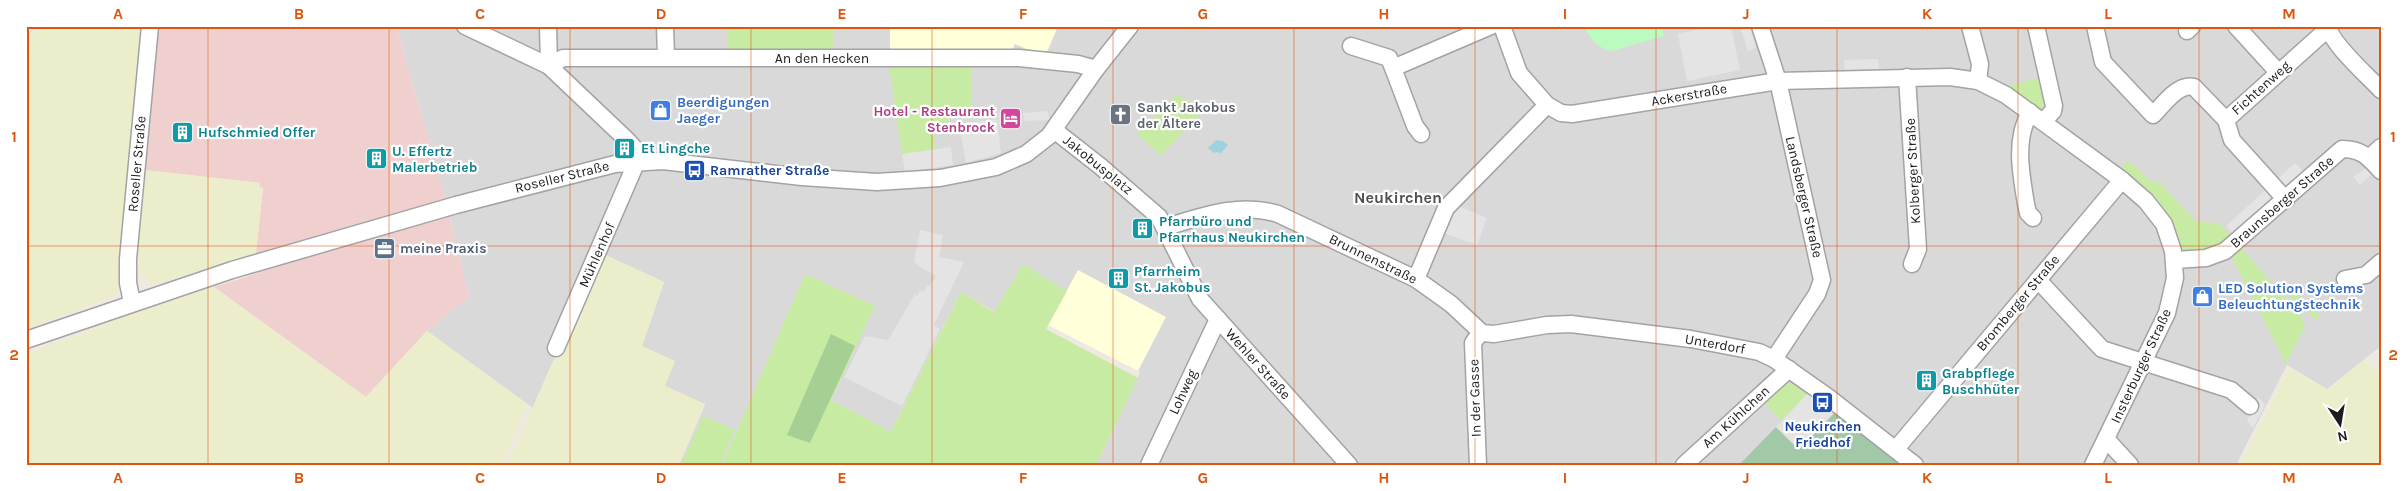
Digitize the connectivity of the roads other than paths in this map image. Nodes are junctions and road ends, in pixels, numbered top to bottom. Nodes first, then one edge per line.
1 (150, 26) edge
2 (466, 26) edge
3 (548, 26) edge
4 (665, 26) edge
5 (1130, 26) edge
6 (1491, 26) edge
7 (1502, 26) edge
8 (1760, 26) edge
9 (1970, 26) edge
10 (2036, 26) edge
11 (2095, 26) edge
12 (2236, 26) edge
13 (2329, 29) edge
14 (1351, 46) dead end
15 (666, 58) junction
16 (549, 66) junction
17 (1392, 68) junction
18 (1096, 69) junction
19 (2278, 72) junction
20 (1908, 78) junction
21 (1778, 81) junction
22 (1978, 81) junction
23 (2381, 90) edge
24 (1548, 105) junction
25 (2036, 117) junction
26 (2226, 120) junction
27 (1054, 130) junction
28 (1421, 134) dead end
29 (2375, 152) edge
30 (637, 161) junction
31 (2107, 169) joint
32 (2381, 171) edge
33 (2122, 180) junction
34 (2286, 200) junction
35 (2033, 218) dead end
36 (1166, 227) junction
37 (1179, 257) joint
38 (2175, 260) junction
39 (2381, 262) edge
40 (1912, 264) dead end
41 (1416, 279) junction
42 (2038, 280) junction
43 (2345, 280) dead end
44 (132, 302) junction
45 (1218, 319) junction
46 (1480, 332) junction
47 (26, 340) edge
48 (556, 348) dead end
49 (1774, 359) junction
50 (2145, 361) junction
51 (1789, 369) junction
52 (2250, 406) dead end
53 (2106, 439) junction
54 (1896, 449) junction
55 (1148, 465) edge
56 (1349, 465) edge
57 (1478, 465) edge
58 (1684, 465) edge
59 (1915, 465) edge
60 (2093, 465) edge
61 (2130, 465) edge

1 - 44 street, Roseller Straße
2 - 16 street
3 - 16 street
4 - 15 street
5 - 18 street, Jakobusplatz
6 - 17 street
7 - 24 street
8 - 21 street, Landsberger Straße
9 - 22 street
10 - 25 street
11 - 26 street
12 - 19 street
13 - 19 street, Fichtenweg
13 - 23 street
14 - 17 street
15 - 16 street, An den Hecken
15 - 18 street, An den Hecken
16 - 30 street
17 - 28 street
18 - 27 street, Jakobusplatz
19 - 26 street, Fichtenweg
20 - 21 street, Ackerstraße
20 - 22 street, Ackerstraße
20 - 40 street, Kolberger Straße
21 - 24 street, Ackerstraße
21 - 49 street, Landsberger Straße
22 - 25 street, Ackerstraße
24 - 41 street
25 - 31 street, Ackerstraße
25 - 35 street
26 - 34 street, Fichtenweg
27 - 30 street, Roseller Straße
27 - 36 street, Jakobusplatz
29 - 32 street, Braunsberger Straße
29 - 34 street, Braunsberger Straße
30 - 44 street, Roseller Straße
30 - 48 street, Mühlenhof
31 - 33 street, Insterburger Straße
33 - 38 street, Insterburger Straße
33 - 42 street, Bromberger Straße
34 - 38 street, Braunsberger Straße
36 - 37 street, Jakobusplatz
36 - 41 street, Brunnenstraße
37 - 45 street, Wehler Straße
38 - 50 street, Insterburger Straße
39 - 43 street
41 - 46 street, Brunnenstraße
42 - 50 street
42 - 54 street, Bromberger Straße
44 - 47 street, Roseller Straße
45 - 55 street, Lohweg
45 - 56 street, Wehler Straße
46 - 49 street, Unterdorf
46 - 57 street, In der Gasse
49 - 51 street, Unterdorf
50 - 52 street
50 - 53 street, Insterburger Straße
51 - 54 street, Unterdorf
51 - 58 street, Am Kühlchen
53 - 60 street, Insterburger Straße
53 - 61 street
54 - 59 street, Unterdorf

